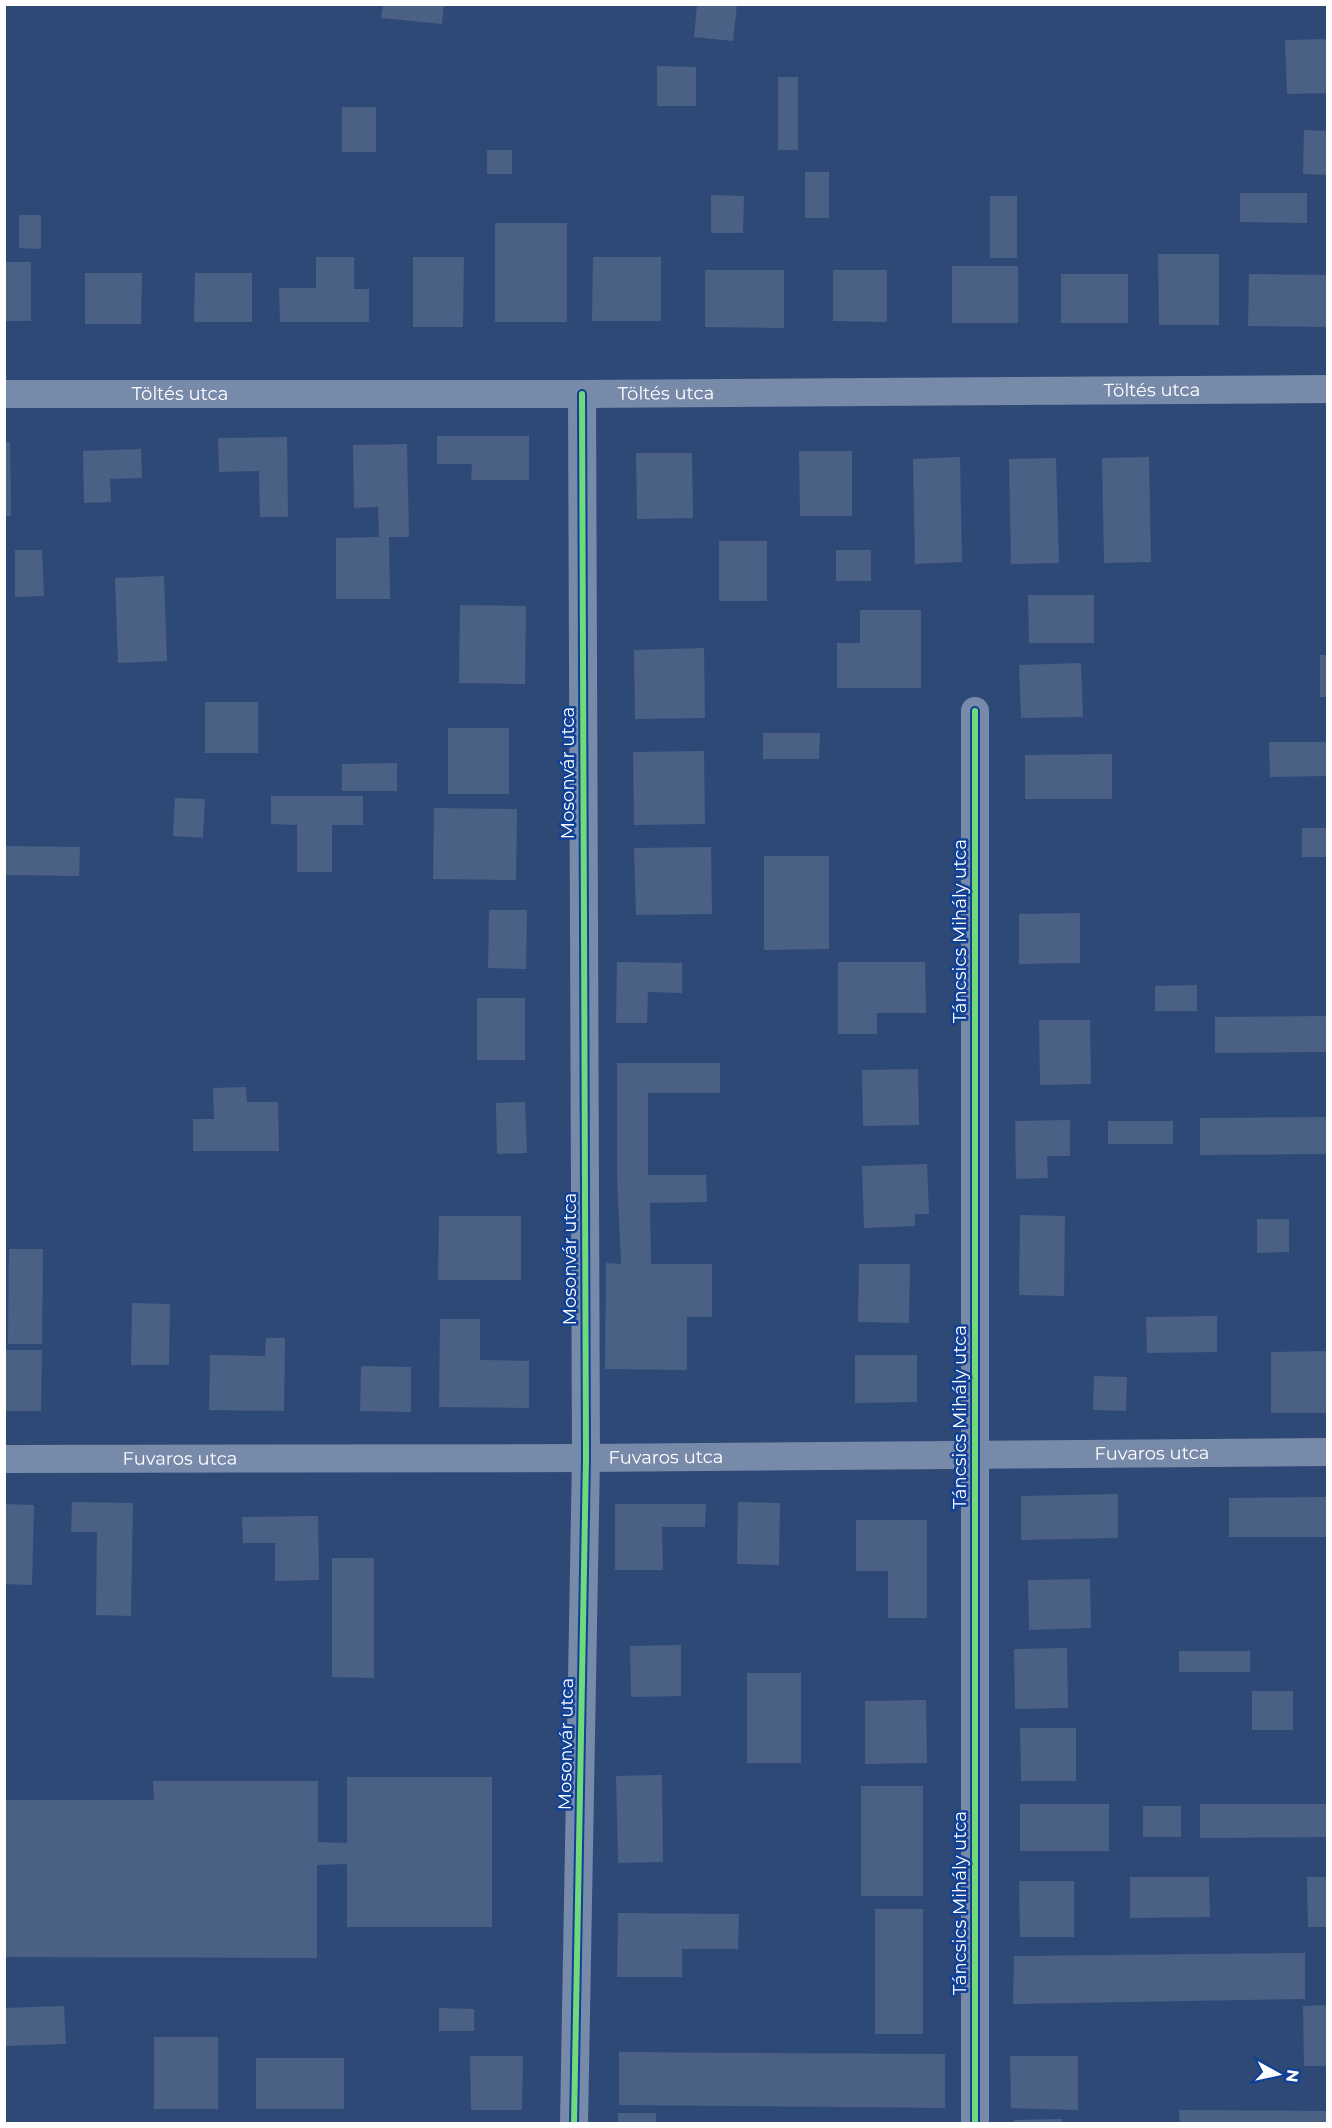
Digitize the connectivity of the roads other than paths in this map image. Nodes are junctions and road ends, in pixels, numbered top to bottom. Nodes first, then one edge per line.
1 (1328, 389) edge
2 (4, 394) edge
3 (582, 394) junction
4 (975, 711) dead end
5 (1328, 1452) edge
6 (975, 1454) junction
7 (586, 1458) junction
8 (4, 1459) edge
9 (574, 2124) edge
10 (975, 2124) edge

1 - 3 street, Töltés utca
2 - 3 street, Töltés utca
3 - 7 street, Mosonvár utca
4 - 6 street, Táncsics Mihály utca
5 - 6 street, Fuvaros utca
6 - 7 street, Fuvaros utca
6 - 10 street, Táncsics Mihály utca
7 - 8 street, Fuvaros utca
7 - 9 street, Mosonvár utca

